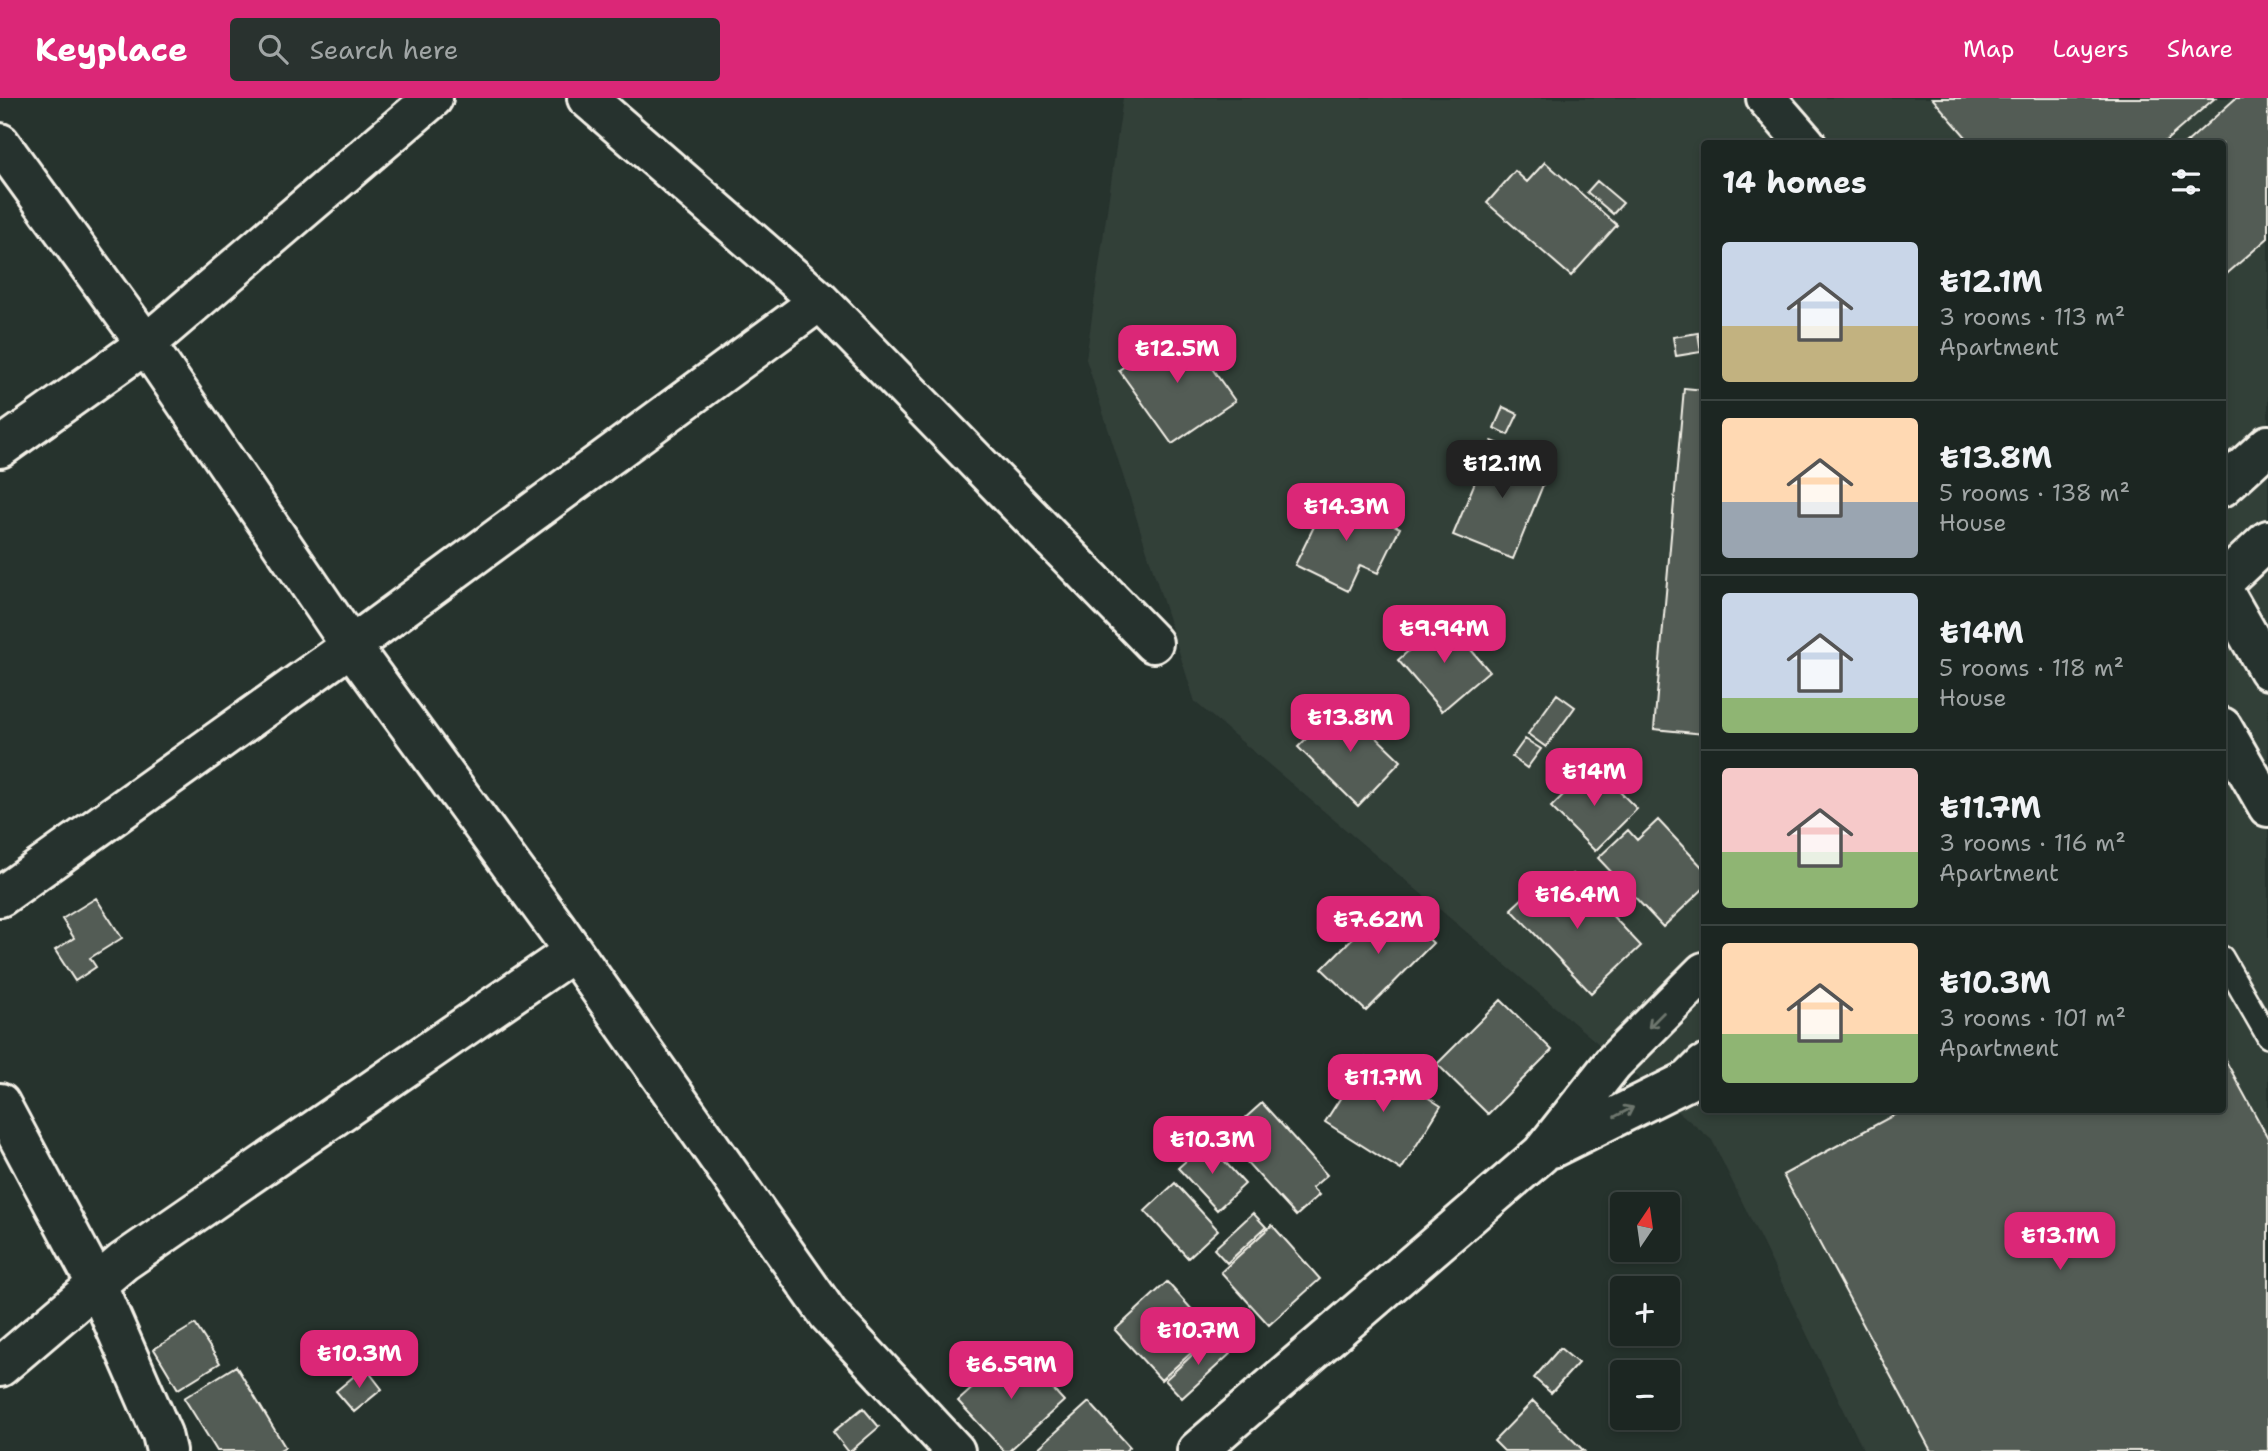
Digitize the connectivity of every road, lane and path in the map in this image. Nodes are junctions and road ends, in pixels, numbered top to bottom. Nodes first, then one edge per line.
1 (433, 98) edge
2 (587, 98) edge
3 (1766, 98) edge
4 (1803, 140) edge
5 (0, 143) edge
6 (820, 301) junction
7 (146, 344) junction
8 (2268, 445) edge
9 (0, 448) edge
10 (2226, 483) edge
11 (2268, 540) edge
12 (2226, 579) edge
13 (2226, 596) edge
14 (1153, 643) dead end
15 (351, 646) junction
16 (2268, 670) edge
17 (2226, 734) edge
18 (2268, 807) edge
19 (0, 897) edge
20 (573, 952) junction
21 (2226, 964) edge
22 (1701, 975) edge
23 (2268, 1037) edge
24 (1701, 1068) edge
25 (0, 1103) edge
26 (1541, 1154) junction
27 (97, 1284) junction
28 (0, 1367) edge
29 (166, 1451) edge
30 (955, 1451) edge
31 (1197, 1451) edge

1 - 7 street
2 - 6 street
3 - 4 street
5 - 7 street
6 - 14 street
6 - 15 street
7 - 9 street
7 - 15 street
8 - 10 street
11 - 12 street
13 - 16 street
15 - 19 street
15 - 20 street
17 - 18 street
20 - 27 street
20 - 30 street
21 - 23 lane
22 -> 26 street
26 -> 24 street
25 - 27 street
26 - 31 street
27 - 28 street
27 - 29 street

